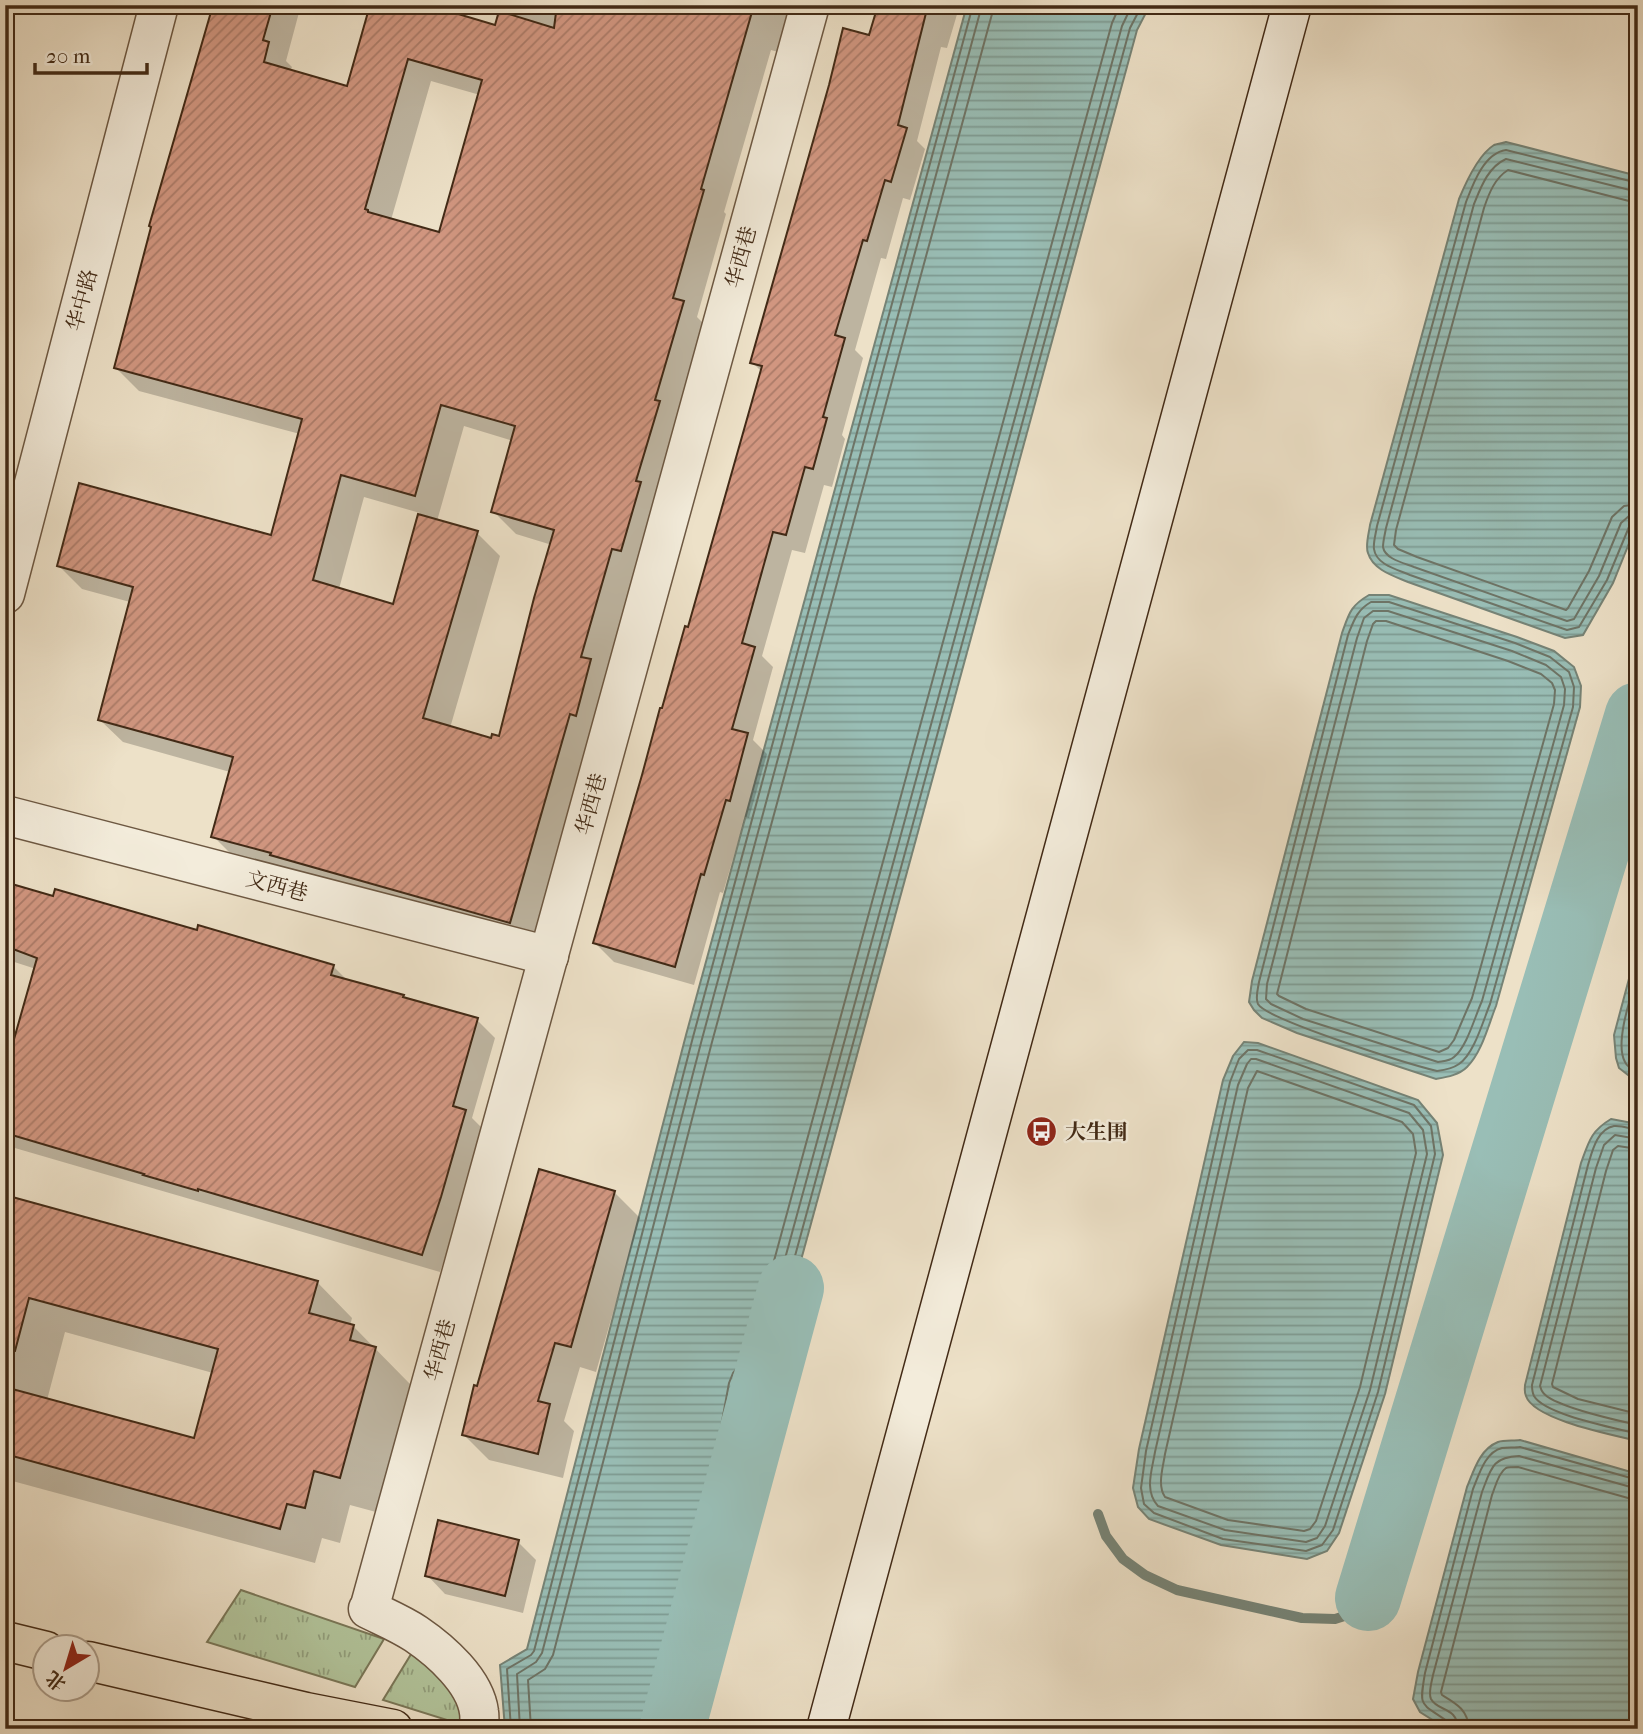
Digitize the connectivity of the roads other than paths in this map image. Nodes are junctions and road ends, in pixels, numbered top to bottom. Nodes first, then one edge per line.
1 (159, 5) edge
2 (810, 5) edge
3 (1292, 5) edge
4 (5, 594) edge
5 (5, 815) edge
6 (549, 956) junction
7 (5, 1642) edge
8 (32, 1648) edge
9 (102, 1664) edge
10 (393, 1729) edge
11 (480, 1729) edge
12 (825, 1729) edge

1 - 4 street, 华中路
2 - 6 street, 华西巷
3 - 12 street
5 - 6 street, 文西巷
6 - 11 street, 华西巷
7 - 8 highway
9 - 10 highway

